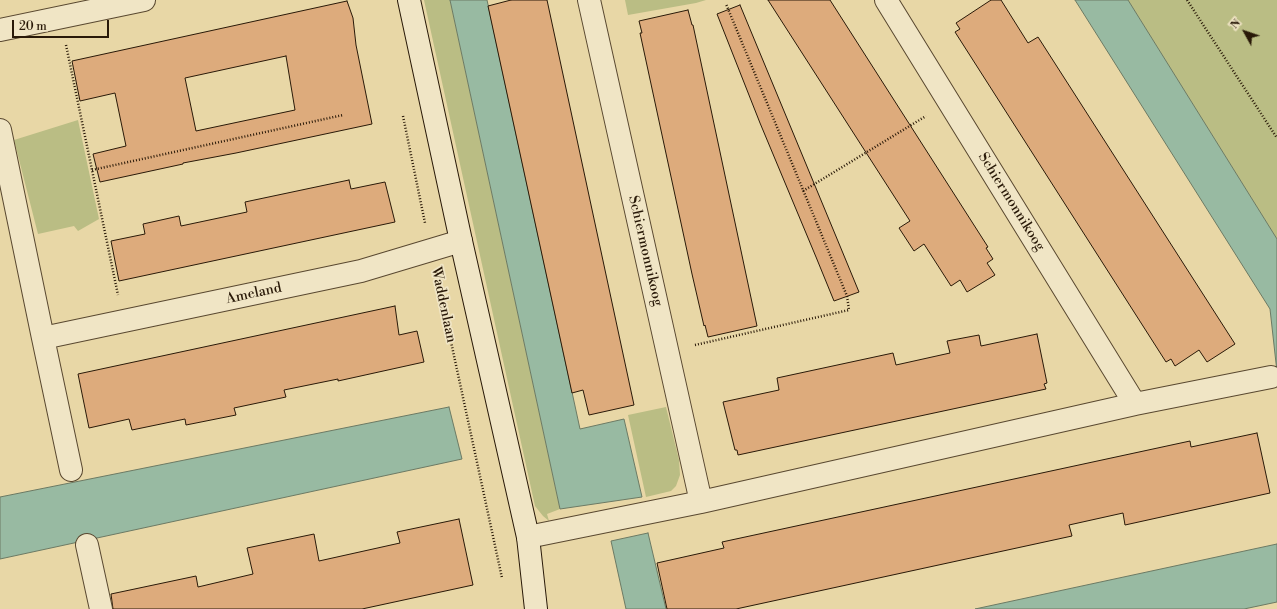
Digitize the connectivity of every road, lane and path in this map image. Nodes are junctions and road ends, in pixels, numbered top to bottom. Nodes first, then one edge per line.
1 (144, 0) edge
2 (409, 0) edge
3 (589, 0) edge
4 (886, 0) edge
5 (1187, 0) edge
6 (726, 4) dead end
7 (60, 17) junction
8 (0, 30) edge
9 (949, 102) junction
10 (402, 109) dead end
11 (343, 115) dead end
12 (0, 130) edge
13 (1277, 138) edge
14 (92, 170) junction
15 (803, 191) junction
16 (461, 240) junction
17 (431, 250) junction
18 (124, 321) junction
19 (44, 338) junction
20 (668, 352) junction
21 (1271, 377) dead end
22 (1135, 404) junction
23 (70, 470) dead end
24 (701, 502) junction
25 (528, 538) junction
26 (87, 545) dead end
27 (502, 580) dead end
28 (101, 609) edge
29 (536, 609) edge

1 - 7 street
2 - 16 street
3 - 20 street, Schiermonnikoog
4 - 9 street, Schiermonnikoog
5 - 13 path
6 - 15 path
7 - 8 street
7 - 14 path
9 - 15 path
9 - 22 street, Schiermonnikoog
10 - 17 path, Waddenlaan
11 - 14 path
12 - 19 street
14 - 18 path
15 - 20 path
16 - 17 street, Ameland
16 - 25 street
17 - 18 street, Ameland
17 - 27 path, Waddenlaan
18 - 19 street, Ameland
19 - 23 street
20 - 24 street, Schiermonnikoog
21 - 22 street
22 - 24 street
24 - 25 street
25 - 29 street
26 - 28 street

